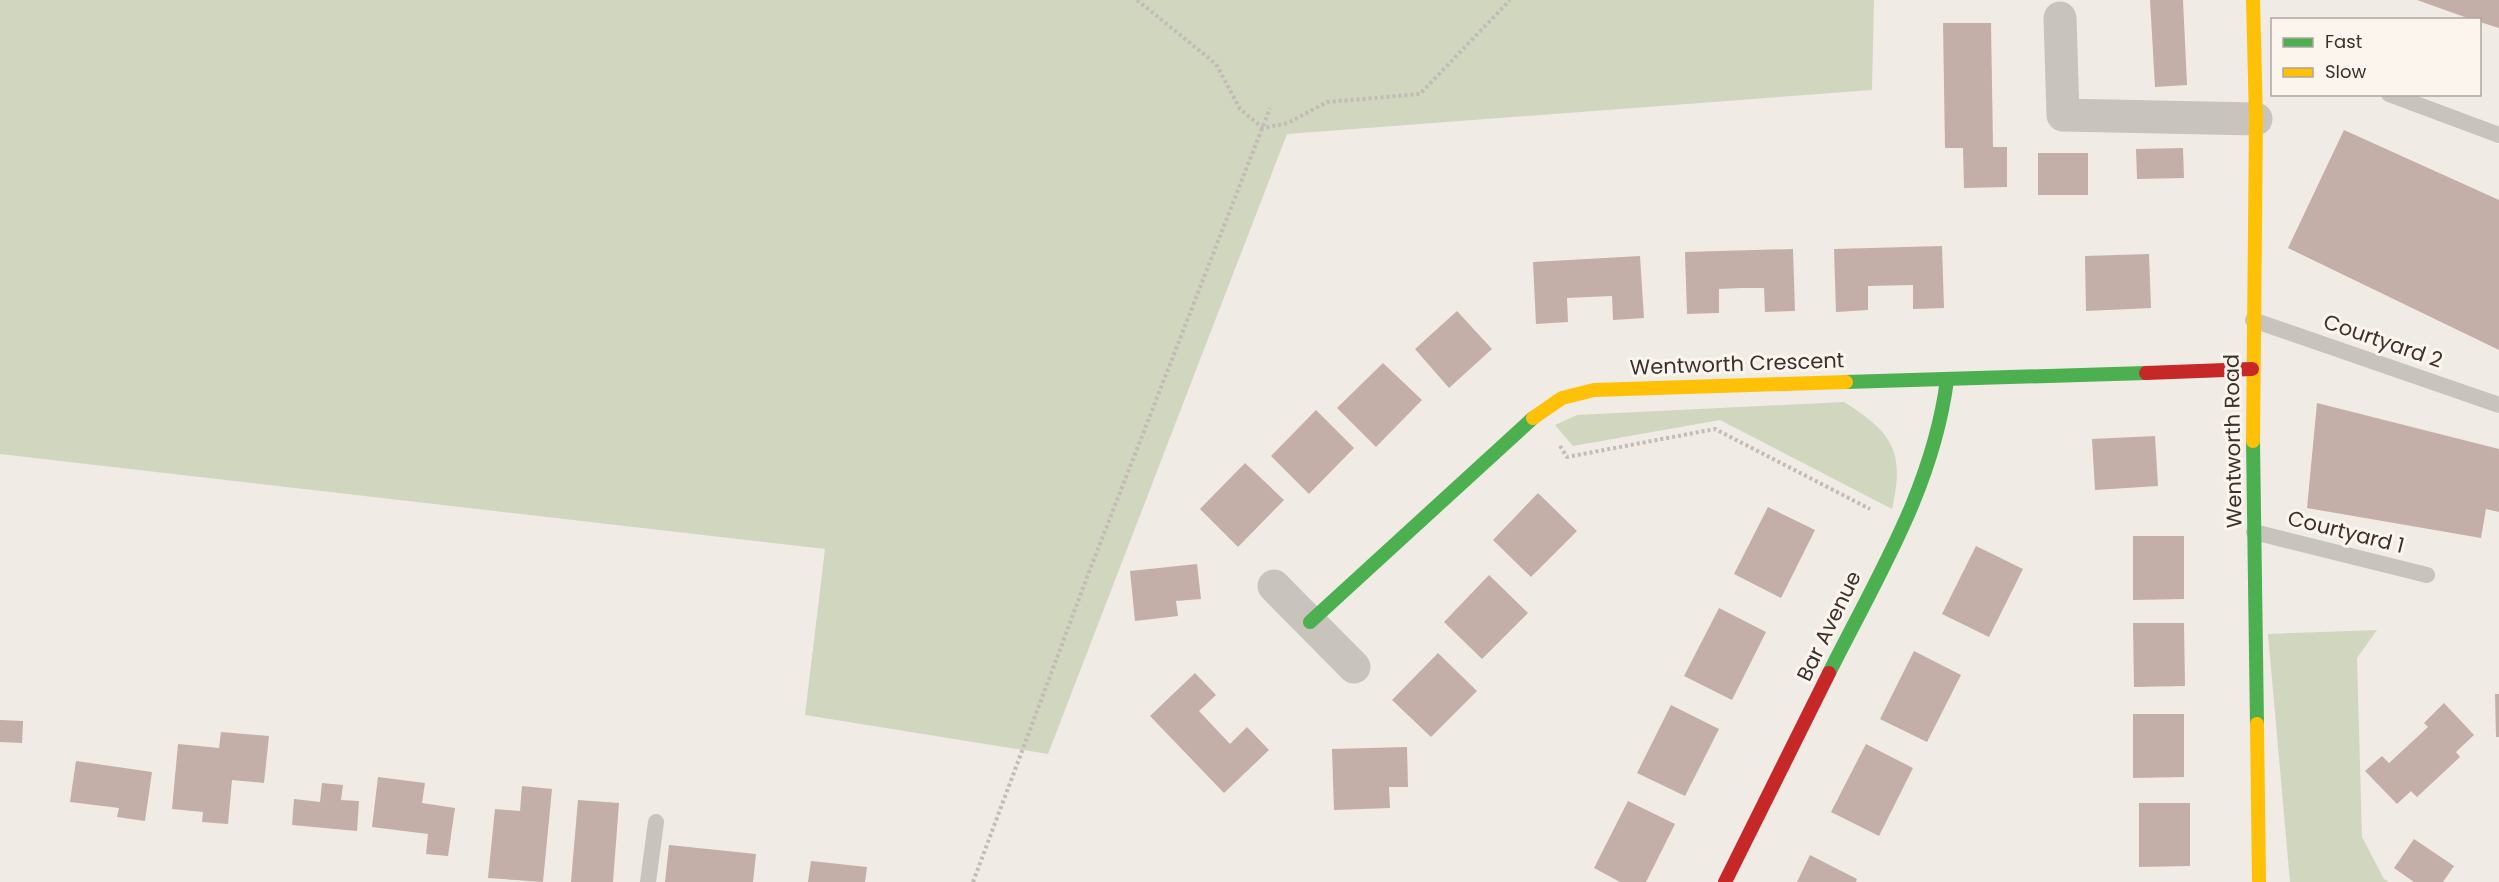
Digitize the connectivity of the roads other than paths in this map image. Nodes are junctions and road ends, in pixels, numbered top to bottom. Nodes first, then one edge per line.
1 (2253, 0) edge
2 (2060, 18) dead end
3 (2254, 45) junction
4 (2271, 51) edge
5 (2394, 96) edge
6 (2256, 118) junction
7 (2499, 135) edge
8 (2253, 320) junction
9 (2252, 369) junction
10 (1947, 380) junction
11 (2499, 405) edge
12 (2254, 532) junction
13 (2427, 575) dead end
14 (1274, 586) dead end
15 (1311, 622) junction
16 (1354, 667) dead end
17 (656, 822) dead end
18 (648, 882) edge
19 (1725, 882) edge
20 (2259, 882) edge

1 - 3 street, Wentworth Road
2 - 6 street
3 - 4 lane
3 - 6 street, Wentworth Road
5 - 7 lane
6 - 8 street, Wentworth Road
8 - 9 street, Wentworth Road
8 - 11 lane, Courtyard 2
9 - 10 street, Wentworth Crescent
9 - 12 street, Wentworth Road
10 - 15 street, Wentworth Crescent
10 - 19 street, Bar Avenue
12 - 13 lane, Courtyard 1
12 - 20 street, Wentworth Road
14 - 15 street
15 - 16 street
17 - 18 lane

